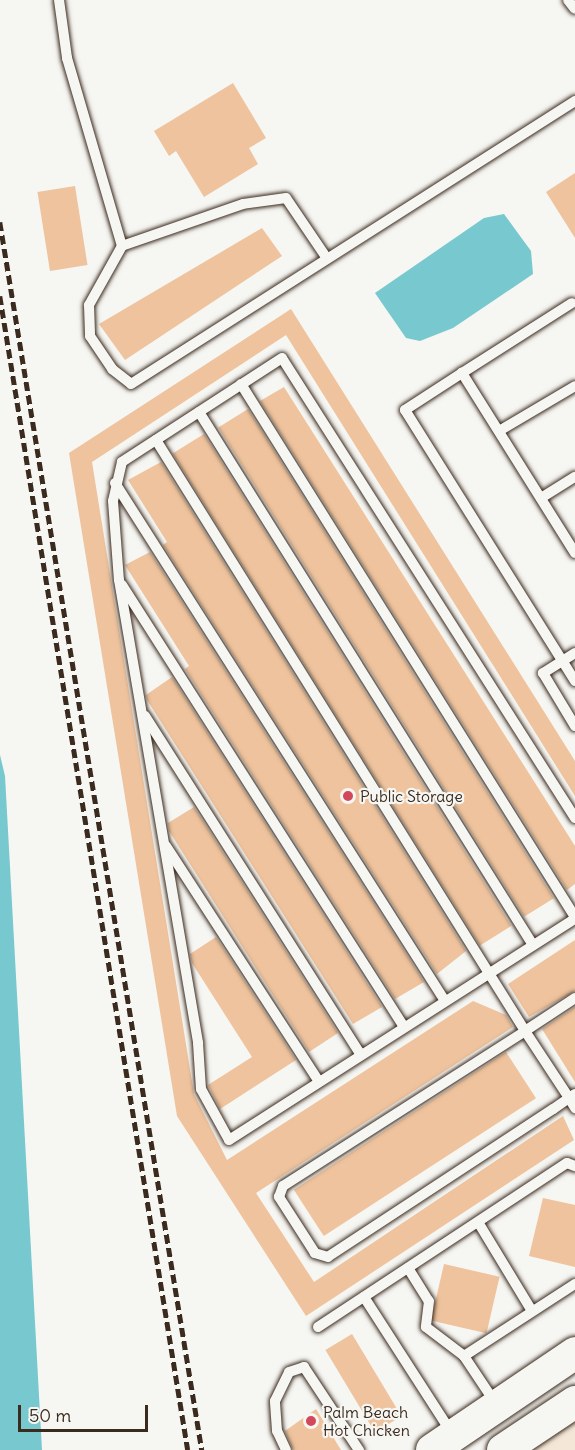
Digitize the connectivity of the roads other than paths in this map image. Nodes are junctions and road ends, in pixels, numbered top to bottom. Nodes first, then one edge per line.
1 (59, 0) edge
2 (568, 0) edge
3 (575, 9) edge
4 (575, 101) edge
5 (122, 246) junction
6 (326, 257) junction
7 (572, 303) dead end
8 (462, 373) junction
9 (242, 384) junction
10 (575, 386) edge
11 (199, 412) junction
12 (499, 431) junction
13 (156, 440) junction
14 (575, 477) edge
15 (115, 483) junction
16 (541, 498) junction
17 (575, 553) edge
18 (119, 580) junction
19 (575, 653) edge
20 (562, 661) junction
21 (575, 681) edge
22 (142, 711) junction
23 (575, 726) edge
24 (575, 818) edge
25 (163, 841) junction
26 (575, 918) edge
27 (533, 945) junction
28 (488, 973) junction
29 (575, 998) edge
30 (445, 1000) junction
31 (404, 1027) junction
32 (525, 1031) junction
33 (361, 1055) junction
34 (319, 1082) junction
35 (572, 1096) edge
36 (575, 1108) edge
37 (575, 1166) edge
38 (478, 1222) junction
39 (408, 1268) junction
40 (575, 1284) edge
41 (364, 1297) junction
42 (532, 1311) junction
43 (318, 1327) dead end
44 (575, 1353) edge
45 (464, 1356) junction
46 (575, 1402) edge
47 (497, 1407) junction
48 (443, 1442) edge
49 (286, 1450) edge
50 (359, 1450) edge
51 (503, 1450) edge

1 - 5 lane
2 - 3 lane
4 - 6 lane
5 - 6 lane
5 - 6 lane
7 - 8 lane
8 - 12 lane
8 - 20 lane
9 - 11 lane
9 - 24 lane
9 - 26 lane
10 - 12 lane
11 - 13 lane
11 - 27 lane
12 - 16 lane
13 - 15 lane
13 - 28 lane
14 - 16 lane
15 - 18 lane
15 - 30 lane
16 - 17 lane
18 - 22 lane
18 - 31 lane
19 - 20 lane
20 - 21 lane
20 - 23 lane
22 - 25 lane
22 - 33 lane
25 - 34 lane
25 - 34 lane
26 - 27 lane
27 - 28 lane
28 - 30 lane
28 - 32 lane
29 - 32 lane
30 - 31 lane
31 - 33 lane
32 - 35 lane
32 - 35 lane
33 - 34 lane
35 - 36 lane
37 - 38 lane
38 - 39 lane
38 - 42 lane
39 - 41 lane
39 - 45 lane
40 - 42 lane
41 - 43 lane
41 - 48 lane
42 - 45 lane
44 - 47 main road
45 - 47 lane
46 - 51 main road
47 - 48 main road
49 - 50 lane

